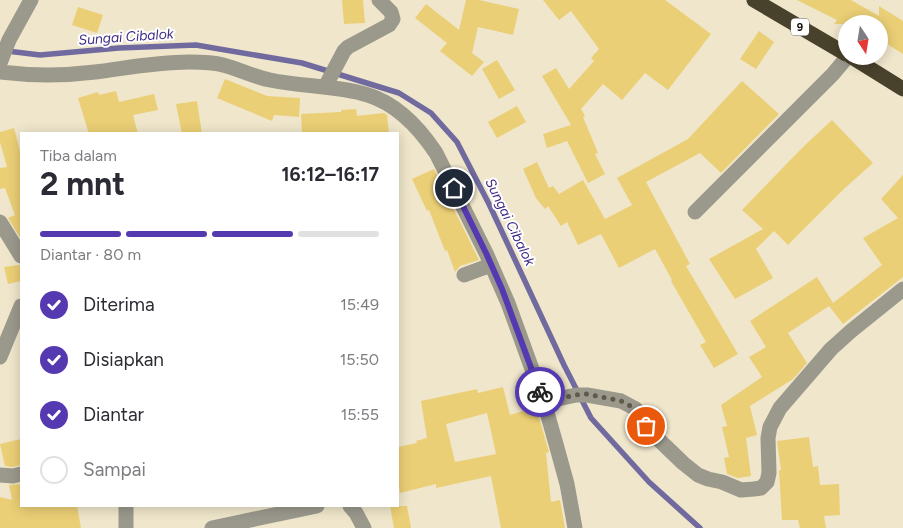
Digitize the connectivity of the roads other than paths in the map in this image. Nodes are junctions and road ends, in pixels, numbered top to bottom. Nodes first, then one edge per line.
1 (31, 0) edge
2 (379, 0) edge
3 (754, 0) edge
4 (838, 50) edge
5 (1, 59) edge
6 (840, 65) edge
7 (863, 65) edge
8 (0, 72) edge
9 (328, 81) junction
10 (903, 89) edge
11 (695, 212) dead end
12 (0, 222) edge
13 (20, 254) edge
14 (491, 265) junction
15 (464, 275) dead end
16 (903, 289) edge
17 (20, 308) edge
18 (0, 357) edge
19 (544, 402) junction
20 (20, 474) edge
21 (0, 475) edge
22 (126, 507) edge
23 (312, 507) edge
24 (351, 507) edge
25 (126, 528) edge
26 (212, 528) edge
27 (364, 528) edge
28 (574, 528) edge

1 - 5 street
2 - 9 street
3 - 4 highway, 9
6 - 11 street
7 - 10 highway, 9
8 - 9 street
9 - 14 street
12 - 13 street
14 - 15 street
14 - 19 street
16 - 19 street
17 - 18 street
19 - 28 street
20 - 21 street
22 - 25 street
23 - 26 street
24 - 27 street

